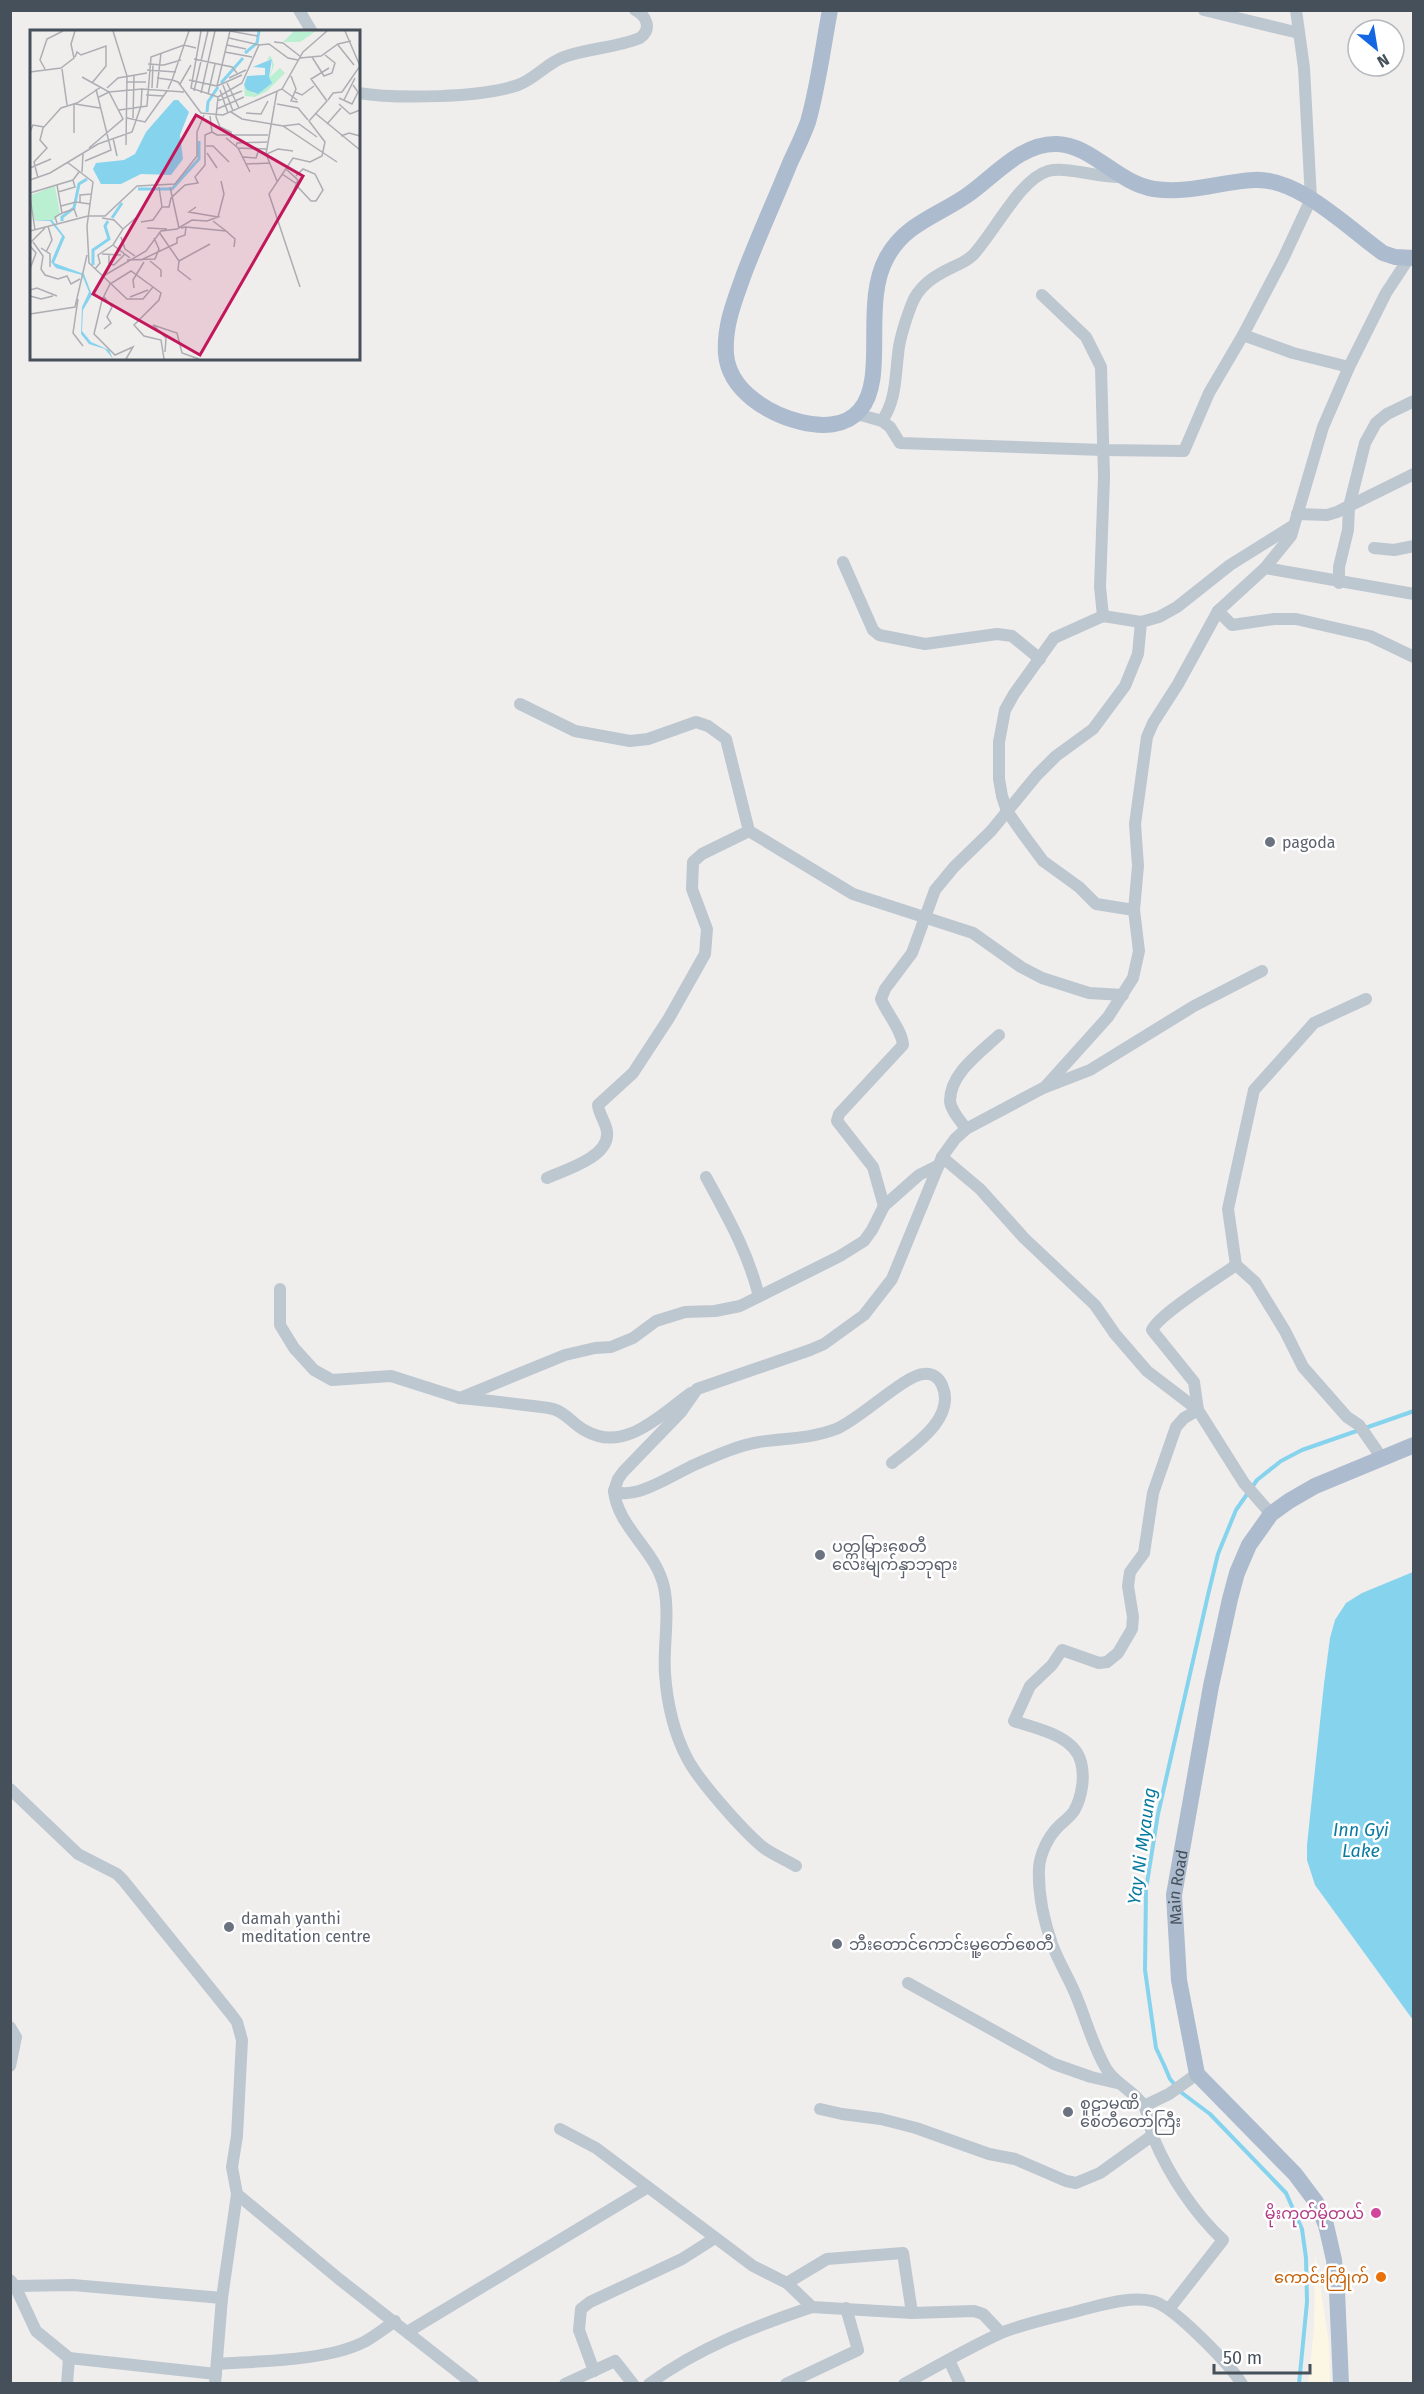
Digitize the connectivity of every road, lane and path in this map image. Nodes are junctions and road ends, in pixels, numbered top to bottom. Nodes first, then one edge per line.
1 (299, 10) edge
2 (635, 10) edge
3 (830, 10) edge
4 (1204, 10) edge
5 (1296, 10) edge
6 (311, 30) edge
7 (1299, 33) junction
8 (360, 93) edge
9 (1121, 177) junction
10 (1311, 199) junction
11 (1411, 258) edge
12 (1042, 295) dead end
13 (1243, 335) junction
14 (1349, 367) junction
15 (1413, 401) edge
16 (857, 414) junction
17 (882, 421) junction
18 (1103, 450) junction
19 (1413, 474) edge
20 (1349, 507) junction
21 (1296, 520) junction
22 (1413, 546) edge
23 (1374, 548) dead end
24 (843, 562) dead end
25 (1265, 568) junction
26 (1340, 583) junction
27 (1413, 594) edge
28 (1218, 611) junction
29 (1103, 616) junction
30 (1141, 621) junction
31 (1413, 657) edge
32 (1040, 659) junction
33 (520, 704) dead end
34 (1008, 811) junction
35 (749, 831) junction
36 (1134, 910) junction
37 (924, 916) junction
38 (1262, 971) dead end
39 (1122, 995) junction
40 (1366, 999) dead end
41 (999, 1035) dead end
42 (1045, 1087) junction
43 (966, 1129) junction
44 (941, 1161) junction
45 (706, 1177) dead end
46 (547, 1178) dead end
47 (884, 1206) junction
48 (1236, 1265) junction
49 (280, 1289) dead end
50 (759, 1296) junction
51 (697, 1389) junction
52 (460, 1398) junction
53 (1198, 1410) junction
54 (1413, 1445) edge
55 (1382, 1458) junction
56 (892, 1463) dead end
57 (615, 1491) junction
58 (1271, 1514) junction
59 (10, 1789) edge
60 (796, 1866) dead end
61 (908, 1983) dead end
62 (10, 2027) edge
63 (10, 2066) edge
64 (1197, 2074) junction
65 (1117, 2083) junction
66 (1144, 2106) junction
67 (820, 2109) dead end
68 (560, 2129) dead end
69 (1153, 2135) junction
70 (648, 2187) junction
71 (237, 2194) junction
72 (715, 2238) junction
73 (13, 2283) edge
74 (788, 2283) junction
75 (222, 2298) junction
76 (812, 2307) junction
77 (846, 2308) junction
78 (1169, 2309) junction
79 (912, 2313) junction
80 (395, 2320) junction
81 (409, 2331) junction
82 (1001, 2333) junction
83 (69, 2358) junction
84 (949, 2360) junction
85 (594, 2372) junction
86 (216, 2374) edge
87 (67, 2384) edge
88 (473, 2384) edge
89 (565, 2384) edge
90 (633, 2384) edge
91 (649, 2384) edge
92 (786, 2384) edge
93 (904, 2384) edge
94 (960, 2384) edge
95 (1242, 2384) edge
96 (1341, 2384) edge

1 - 6 street
2 - 8 street
3 - 16 main road
4 - 7 street
5 - 7 street
7 - 10 street
9 - 10 main road
9 - 16 main road
9 - 17 street
10 - 11 main road
10 - 13 street
11 - 14 street
12 - 18 street
13 - 14 street
13 - 18 street
14 - 21 street
15 - 20 street
16 - 17 street
17 - 18 street
18 - 29 street
19 - 20 street
20 - 21 street
20 - 26 street
21 - 25 street
21 - 30 street
22 - 23 street
24 - 32 street
25 - 26 street
25 - 28 street
26 - 27 street
28 - 31 street
28 - 36 street
29 - 30 street
29 - 32 street
30 - 34 street
32 - 34 street
33 - 35 street
34 - 36 street
34 - 37 street
35 - 37 street
35 - 46 street
36 - 39 street
37 - 39 street
37 - 47 street
38 - 42 street
39 - 42 street
40 - 48 street
41 - 43 street
42 - 43 street
43 - 44 street
44 - 47 street
44 - 51 street
44 - 53 street
45 - 50 street
47 - 50 street
48 - 53 street
48 - 55 street
49 - 52 street
50 - 52 street
51 - 52 street
51 - 57 street
53 - 58 street
53 - 65 street
54 - 55 main road, Main Road
55 - 58 main road, Main Road
56 - 57 street
57 - 60 street
58 - 64 main road, Main Road
59 - 71 street
61 - 65 street
62 - 63 street
64 - 66 street
64 - 96 main road
65 - 66 street
66 - 69 street
67 - 69 street
68 - 70 street
69 - 78 street
70 - 72 street
70 - 81 street
71 - 75 street
71 - 80 street
72 - 74 street
72 - 85 street
73 - 75 street
73 - 83 street
74 - 76 street
74 - 79 street
75 - 86 street
76 - 77 street
76 - 91 street
77 - 79 street
77 - 92 street
78 - 82 street
78 - 95 street
79 - 82 street
80 - 81 street
80 - 86 street
81 - 88 street
82 - 84 street
83 - 86 street
83 - 87 street
84 - 93 street
84 - 94 street
85 - 89 street
85 - 90 street

